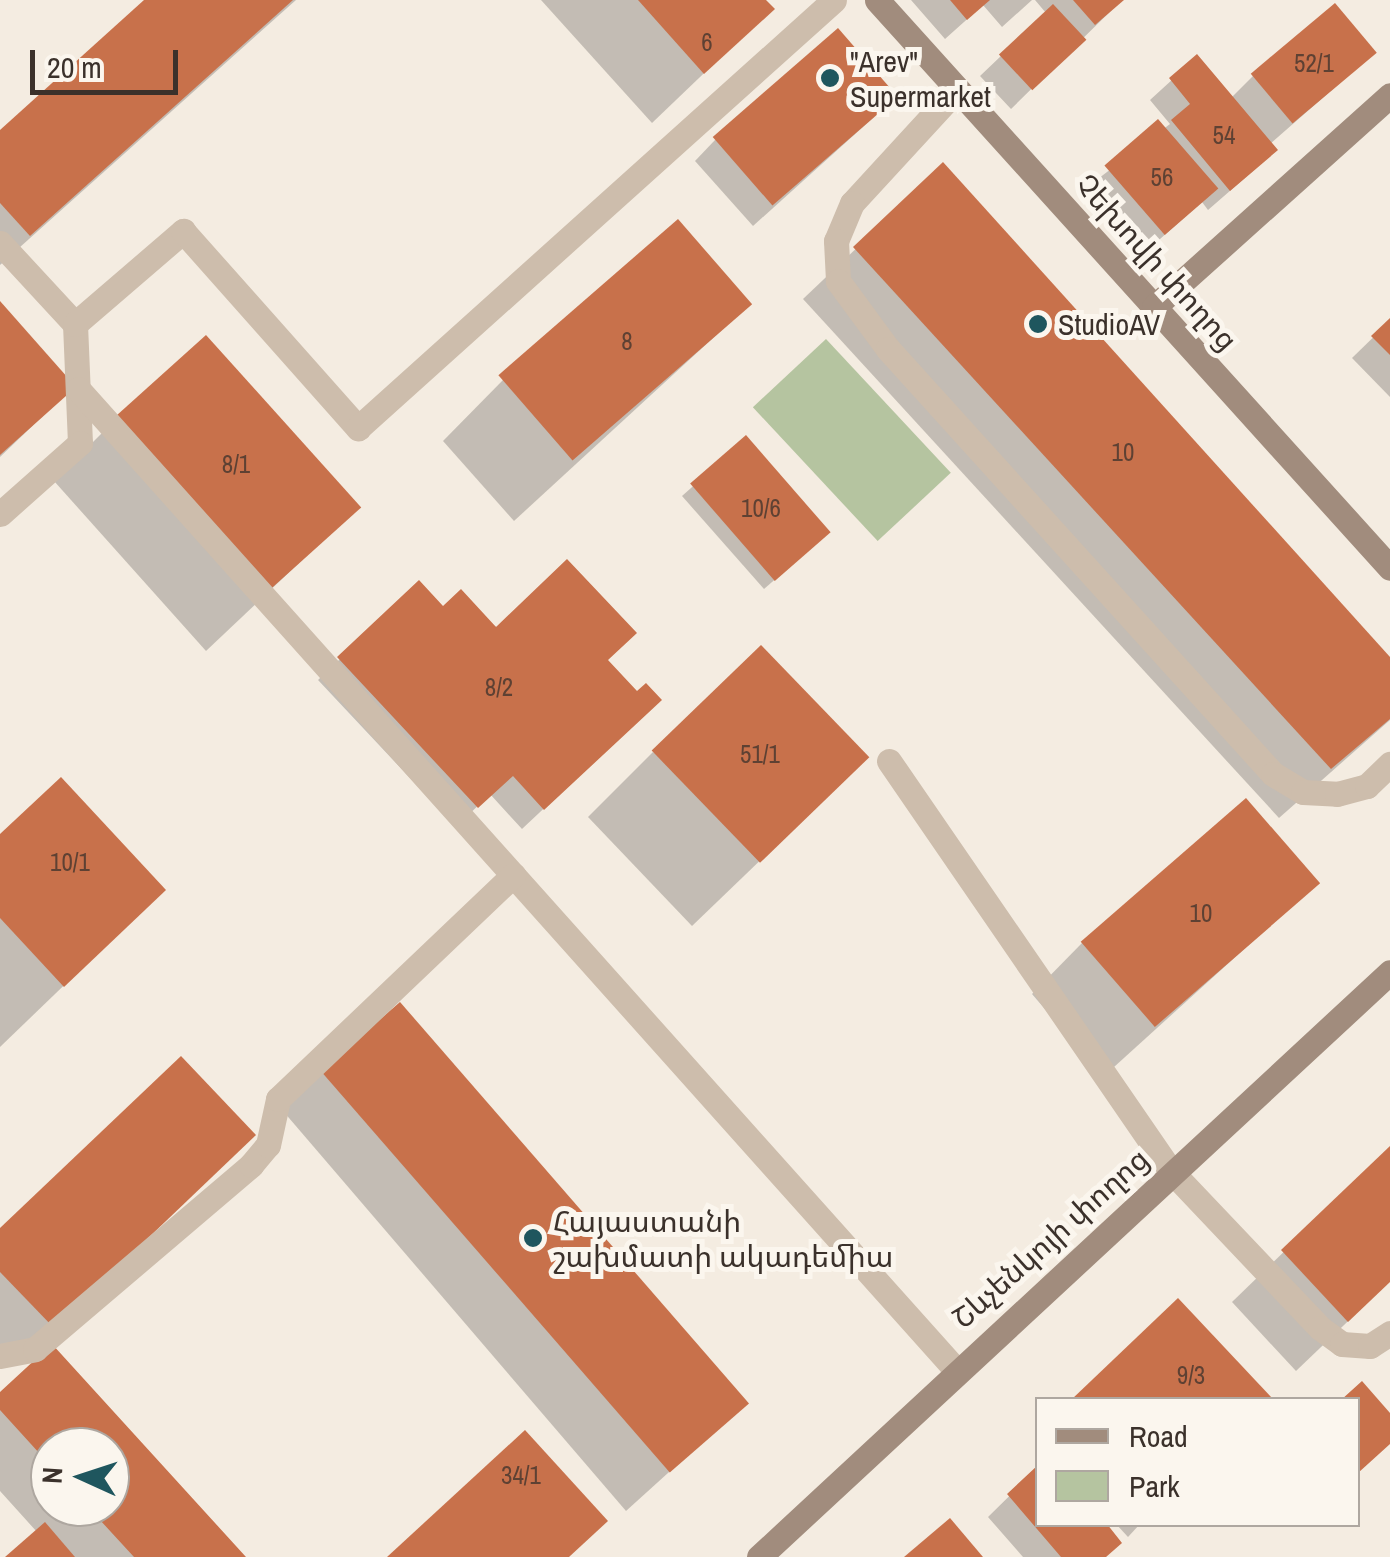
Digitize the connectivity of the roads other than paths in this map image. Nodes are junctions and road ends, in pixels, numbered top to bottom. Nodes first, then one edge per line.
1 (834, 0) edge
2 (876, 0) edge
3 (957, 89) junction
4 (1390, 94) edge
5 (0, 244) edge
6 (1154, 307) junction
7 (75, 324) junction
8 (78, 389) junction
9 (0, 514) edge
10 (1390, 568) edge
11 (889, 760) dead end
12 (1390, 764) edge
13 (513, 875) junction
14 (1390, 972) edge
15 (1172, 1171) junction
16 (1390, 1332) edge
17 (0, 1356) edge
18 (955, 1369) junction
19 (758, 1557) edge

1 - 7 lane
2 - 3 street, Չեխովի փողոց
3 - 6 street, Չեխովի փողոց
3 - 12 lane
4 - 6 street
5 - 7 lane
6 - 10 street, Չեխովի փողոց
7 - 8 lane
8 - 9 lane
8 - 13 lane
11 - 15 lane
13 - 17 lane
13 - 18 lane
14 - 15 street, Շևչենկոյի փողոց
15 - 16 lane
15 - 18 street, Շևչենկոյի փողոց
18 - 19 street, Շևչենկոյի փողոց

